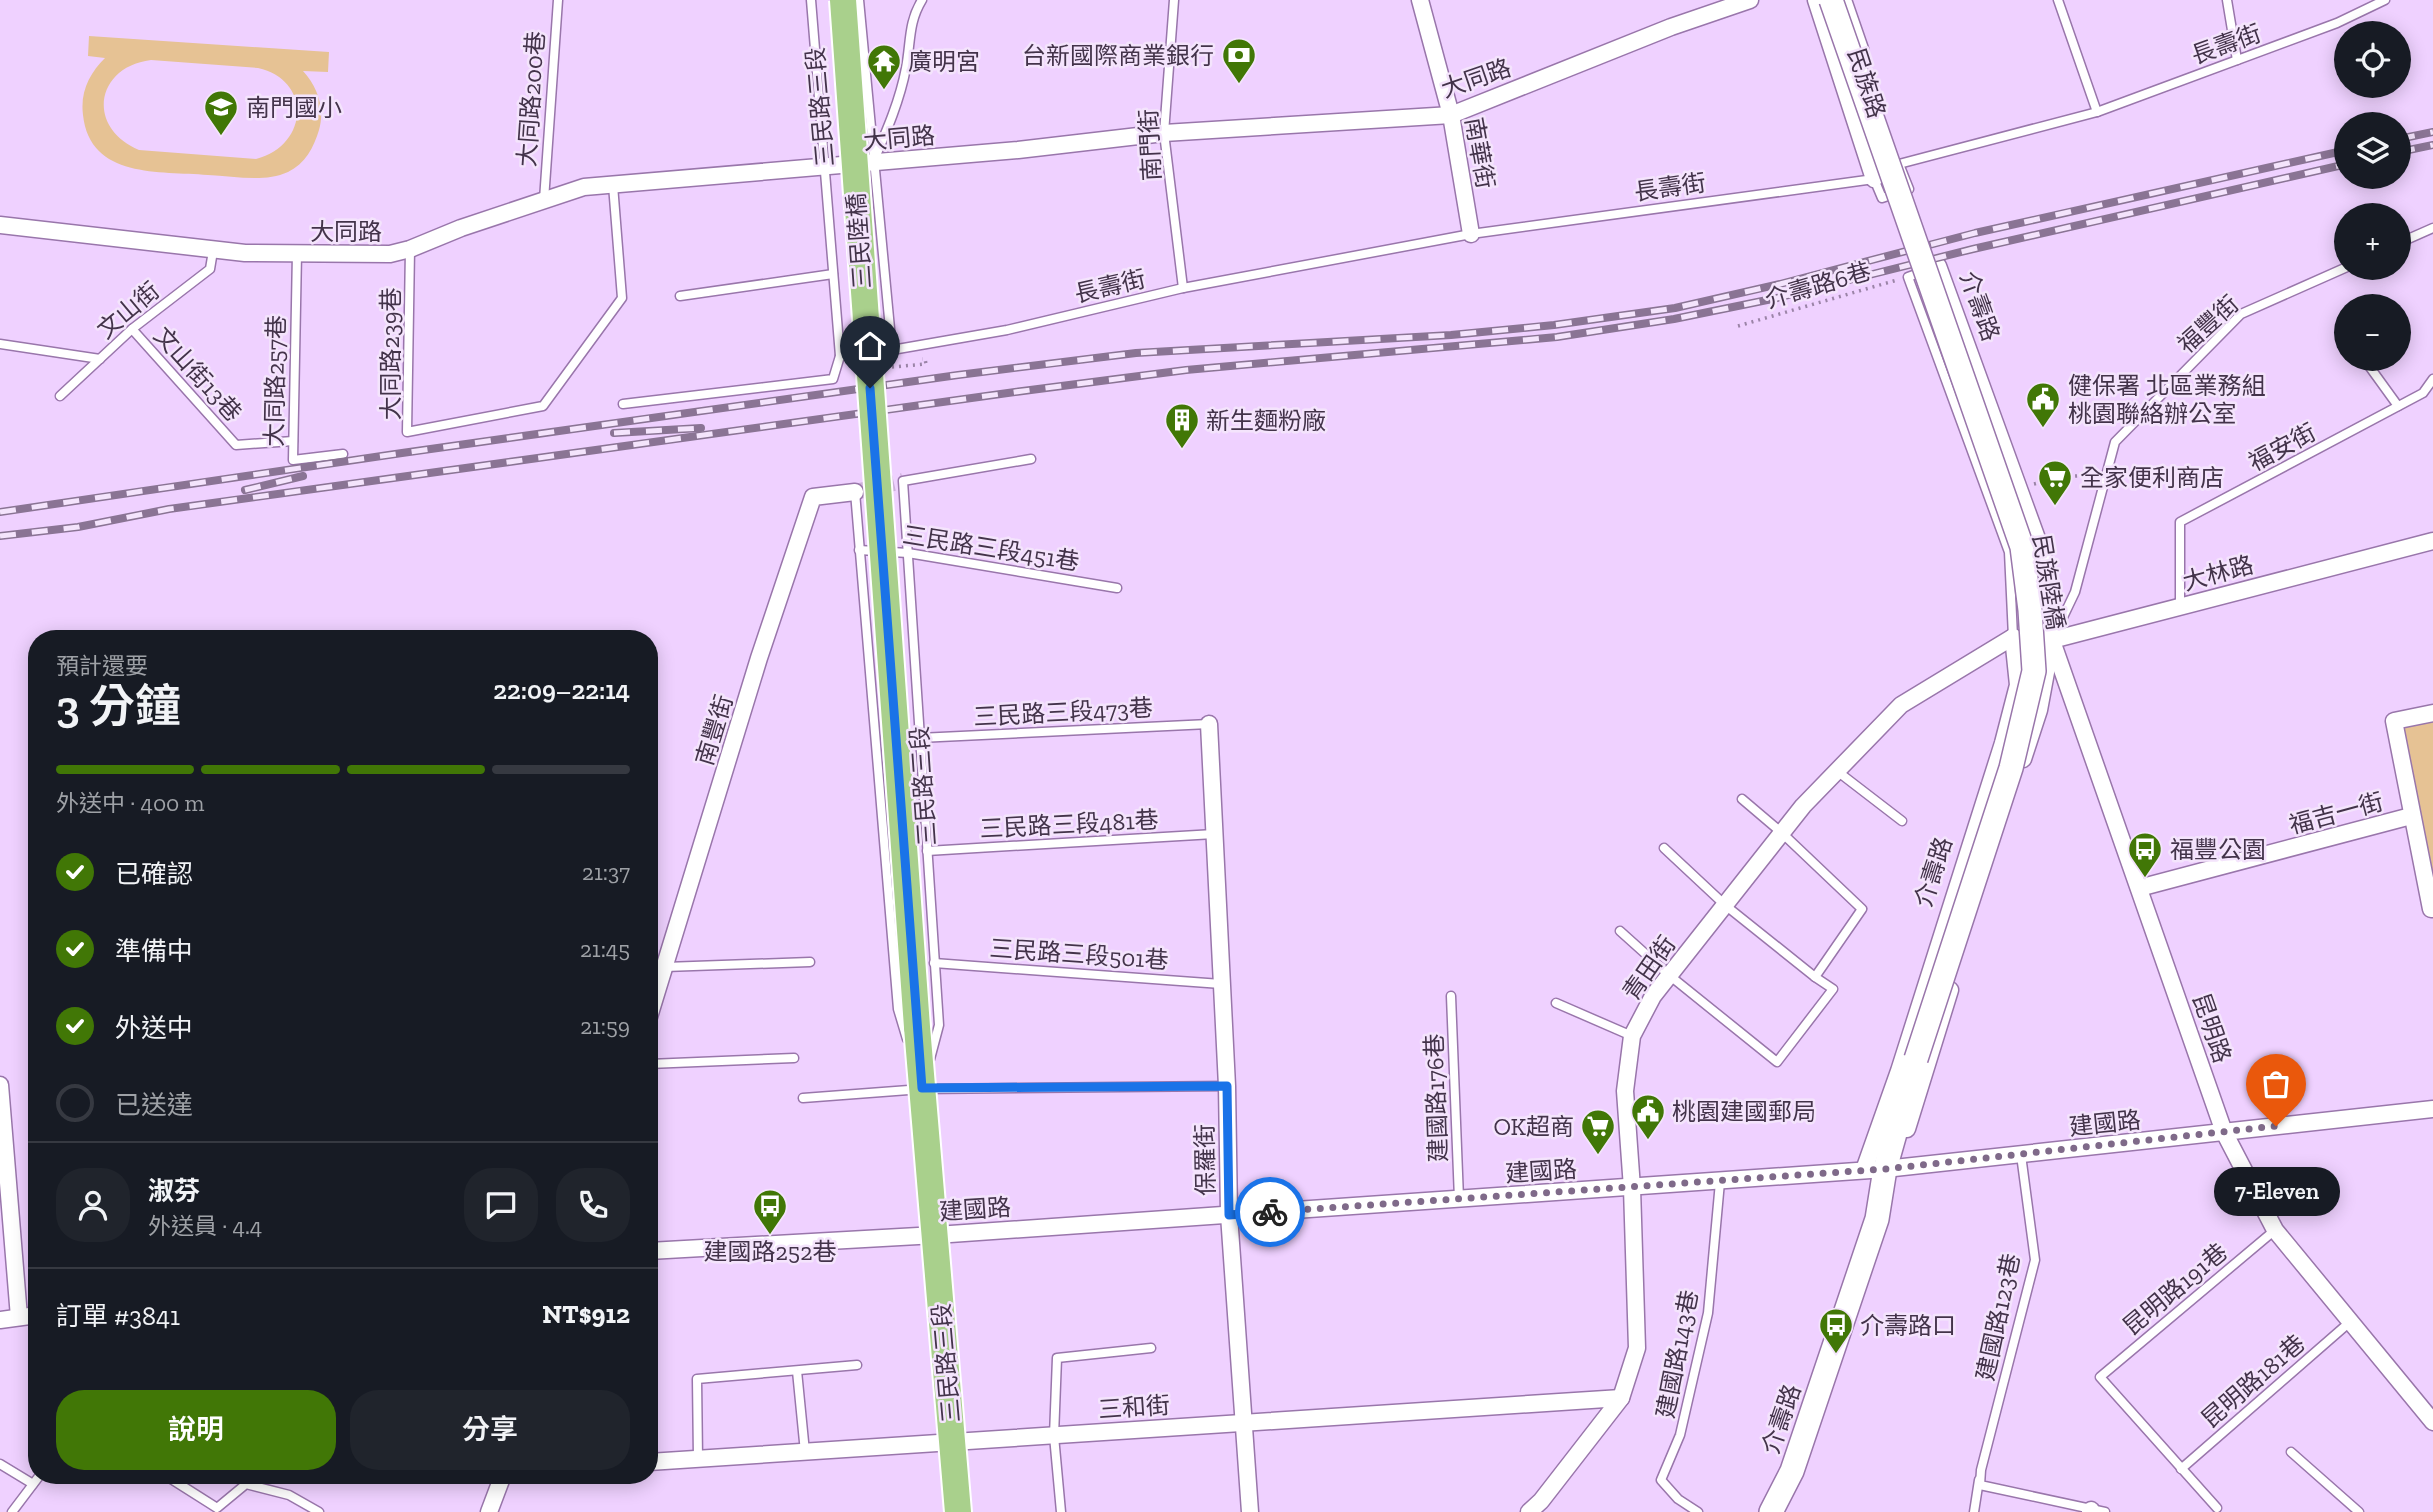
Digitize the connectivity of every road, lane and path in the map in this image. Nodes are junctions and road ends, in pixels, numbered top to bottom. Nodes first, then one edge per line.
1 (558, 0) edge
2 (811, 0) edge
3 (842, 0) edge
4 (859, 0) edge
5 (922, 0) edge
6 (1174, 0) edge
7 (1420, 0) edge
8 (1750, 0) edge
9 (1816, 0) edge
10 (1831, 0) edge
11 (1843, 0) edge
12 (2058, 0) edge
13 (2227, 0) edge
14 (2385, 0) edge
15 (2237, 60) junction
16 (2097, 113) junction
17 (1451, 115) junction
18 (1164, 133) junction
19 (873, 163) junction
20 (1899, 164) junction
21 (825, 168) junction
22 (1874, 179) junction
23 (612, 185) junction
24 (544, 200) junction
25 (0, 225) edge
26 (2433, 228) edge
27 (1471, 234) junction
28 (2411, 238) edge
29 (410, 249) junction
30 (213, 251) junction
31 (297, 253) junction
32 (1938, 266) joint
33 (2334, 273) edge
34 (834, 274) junction
35 (1908, 277) junction
36 (1183, 288) junction
37 (680, 296) dead end
38 (1738, 326) dead end
39 (132, 329) junction
40 (0, 344) edge
41 (892, 350) junction
42 (840, 356) junction
43 (100, 359) junction
44 (913, 359) dead end
45 (890, 367) dead end
46 (2373, 371) edge
47 (2433, 379) edge
48 (60, 396) dead end
49 (623, 404) dead end
50 (2398, 406) junction
51 (293, 441) junction
52 (343, 454) dead end
53 (1031, 459) dead end
54 (2106, 474) junction
55 (1985, 488) junction
56 (2018, 488) junction
57 (855, 492) joint
58 (2433, 541) edge
59 (859, 550) junction
60 (908, 553) junction
61 (1117, 588) dead end
62 (2180, 607) junction
63 (2013, 638) junction
64 (2052, 640) junction
65 (2433, 713) edge
66 (1209, 724) joint
67 (919, 738) junction
68 (1837, 771) junction
69 (1742, 799) dead end
70 (2411, 816) junction
71 (1902, 821) dead end
72 (1782, 833) junction
73 (1214, 835) junction
74 (1664, 848) dead end
75 (927, 851) junction
76 (2139, 888) junction
77 (1725, 905) junction
78 (2433, 909) edge
79 (1620, 931) dead end
80 (810, 962) dead end
81 (934, 963) junction
82 (664, 967) junction
83 (1669, 975) junction
84 (1815, 977) junction
85 (1221, 984) junction
86 (658, 987) edge
87 (1451, 996) dead end
88 (1556, 1003) dead end
89 (917, 1027) joint
90 (1632, 1036) junction
91 (794, 1058) dead end
92 (1916, 1059) joint
93 (658, 1064) edge
94 (0, 1084) edge
95 (1227, 1086) junction
96 (922, 1088) junction
97 (803, 1098) dead end
98 (2433, 1109) edge
99 (2224, 1132) junction
100 (2021, 1155) junction
101 (1881, 1169) junction
102 (1720, 1182) junction
103 (1632, 1188) junction
104 (1459, 1199) junction
105 (1229, 1215) junction
106 (2275, 1230) junction
107 (936, 1235) junction
108 (658, 1250) edge
109 (28, 1316) edge
110 (19, 1317) junction
111 (0, 1320) edge
112 (2351, 1321) junction
113 (1151, 1348) dead end
114 (857, 1365) dead end
115 (797, 1371) junction
116 (1622, 1398) junction
117 (2433, 1422) edge
118 (1244, 1423) junction
119 (1054, 1436) junction
120 (953, 1442) junction
121 (805, 1452) junction
122 (2291, 1452) dead end
123 (698, 1459) junction
124 (658, 1461) edge
125 (0, 1464) edge
126 (2181, 1469) junction
127 (1981, 1470) junction
128 (28, 1481) edge
129 (33, 1484) edge
130 (179, 1484) edge
131 (246, 1484) edge
132 (246, 1484) edge
133 (500, 1484) edge
134 (2217, 1508) dead end
135 (2096, 1511) edge
136 (12, 1512) edge
137 (319, 1512) edge
138 (489, 1512) edge
139 (958, 1512) edge
140 (1061, 1512) edge
141 (1250, 1512) edge
142 (1529, 1512) edge
143 (1698, 1512) edge
144 (1771, 1512) edge
145 (1974, 1512) edge
146 (2359, 1512) edge

1 - 24 lane, 大同路200巷
2 - 21 lane, 三民路三段
3 - 89 main road, 三民陸橋, bridge
4 - 19 lane, 三民路三段
5 - 19 lane
6 - 18 lane, 南門街
7 - 17 street, 南華街
8 - 17 street, 大同路
9 - 22 street, 民族路
10 - 92 street, 民族陸橋, bridge
11 - 20 street, 民族路
12 - 16 lane
13 - 15 lane
14 - 15 lane, 長壽街
15 - 16 lane, 長壽街
16 - 20 lane, 長壽街
17 - 18 street, 大同路
17 - 27 street, 南華街
18 - 19 street, 大同路
18 - 36 lane, 南門街
19 - 21 street, 大同路
19 - 41 lane, 三民路三段
20 - 22 lane
21 - 23 street, 大同路
21 - 34 lane, 三民路三段
22 - 27 lane, 長壽街
23 - 24 street, 大同路
23 - 29 lane, 大同路239巷
24 - 29 street, 大同路
25 - 30 street, 大同路
26 - 28 lane
27 - 36 lane, 長壽街
29 - 31 street, 大同路
30 - 31 street, 大同路
30 - 39 lane, 文山街
31 - 51 lane, 大同路257巷
32 - 35 lane, 介壽路
32 - 56 street, 介壽路
33 - 54 lane, 福豐街
34 - 37 lane
34 - 42 lane, 三民路三段
35 - 38 path, 介壽路6巷
35 - 55 lane, 介壽路
36 - 41 lane, 長壽街
39 - 43 lane, 文山街
39 - 51 lane, 文山街13巷
40 - 43 lane
41 - 42 lane
42 - 49 lane
43 - 48 lane, 文山街
44 - 45 path
46 - 50 lane
47 - 50 lane, 福安街
50 - 62 lane, 福安街
51 - 52 lane, 大同路257巷
53 - 60 lane, 三民路三段
54 - 56 path
54 - 64 lane, 福豐街
55 - 56 lane
55 - 63 lane, 介壽路
56 - 64 street, 介壽路
57 - 59 lane, 三民路三段
57 - 82 street, 南豐街
58 - 62 street, 大林路
59 - 60 lane, 三民路三段451巷
59 - 96 lane, 三民路三段
60 - 61 lane, 三民路三段451巷
60 - 67 lane, 三民路三段
62 - 64 street, 大林路
63 - 64 street, 大林路
63 - 68 street, 青田街
63 - 101 street, 介壽路
64 - 76 street, 昆明路
64 - 101 street, 介壽路
65 - 70 street, 福吉一街
66 - 67 lane, 三民路三段473巷
66 - 73 street, 保羅街
67 - 75 lane, 三民路三段
68 - 71 lane
68 - 72 street, 青田街
69 - 72 lane
70 - 76 street, 福吉一街
70 - 78 street
72 - 77 street, 青田街
72 - 84 lane
73 - 75 lane, 三民路三段481巷
73 - 85 street, 保羅街
74 - 77 lane
75 - 81 lane, 三民路三段
76 - 99 street, 昆明路
77 - 83 street, 青田街
77 - 84 lane
79 - 83 lane
80 - 82 lane
81 - 85 lane, 三民路三段501巷
81 - 96 lane, 三民路三段
82 - 86 street, 南豐街
83 - 84 lane
83 - 90 street, 青田街
85 - 95 street, 保羅街
87 - 104 lane, 建國路176巷
88 - 90 lane
89 - 96 main road, 三民路三段
90 - 103 street, 青田街
91 - 93 lane
92 - 101 street, 介壽路
94 - 110 street
95 - 96 lane
95 - 105 street, 保羅街
96 - 97 lane
96 - 107 main road, 三民路三段
98 - 99 street, 建國路
99 - 100 street, 建國路
99 - 106 street, 昆明路
100 - 101 street, 建國路
100 - 127 lane, 建國路123巷
101 - 102 street, 建國路
101 - 144 street, 介壽路
102 - 103 street, 建國路
102 - 143 lane, 建國路143巷
103 - 104 street, 建國路
103 - 116 street, 青田街
104 - 105 street, 建國路
105 - 107 street, 建國路
105 - 118 street, 保羅街
106 - 112 street, 昆明路
106 - 126 lane, 昆明路191巷
107 - 108 street, 建國路
107 - 120 main road, 三民路三段
109 - 110 street
110 - 111 street
112 - 117 street, 昆明路
112 - 126 lane, 昆明路181巷
113 - 119 lane
114 - 115 lane
115 - 121 lane
115 - 123 lane
116 - 118 street, 三和街
116 - 142 street, 青田街
118 - 119 street, 三和街
118 - 141 street, 保羅街
119 - 120 street, 三和街
119 - 140 lane
120 - 121 street, 三和街
120 - 139 main road, 三民路三段
121 - 123 street, 三和街
122 - 146 lane
123 - 124 street, 三和街
125 - 128 lane
126 - 134 lane
127 - 135 lane, 建國路123巷
127 - 145 lane
129 - 136 lane
130 - 131 lane
132 - 137 lane
133 - 138 street

